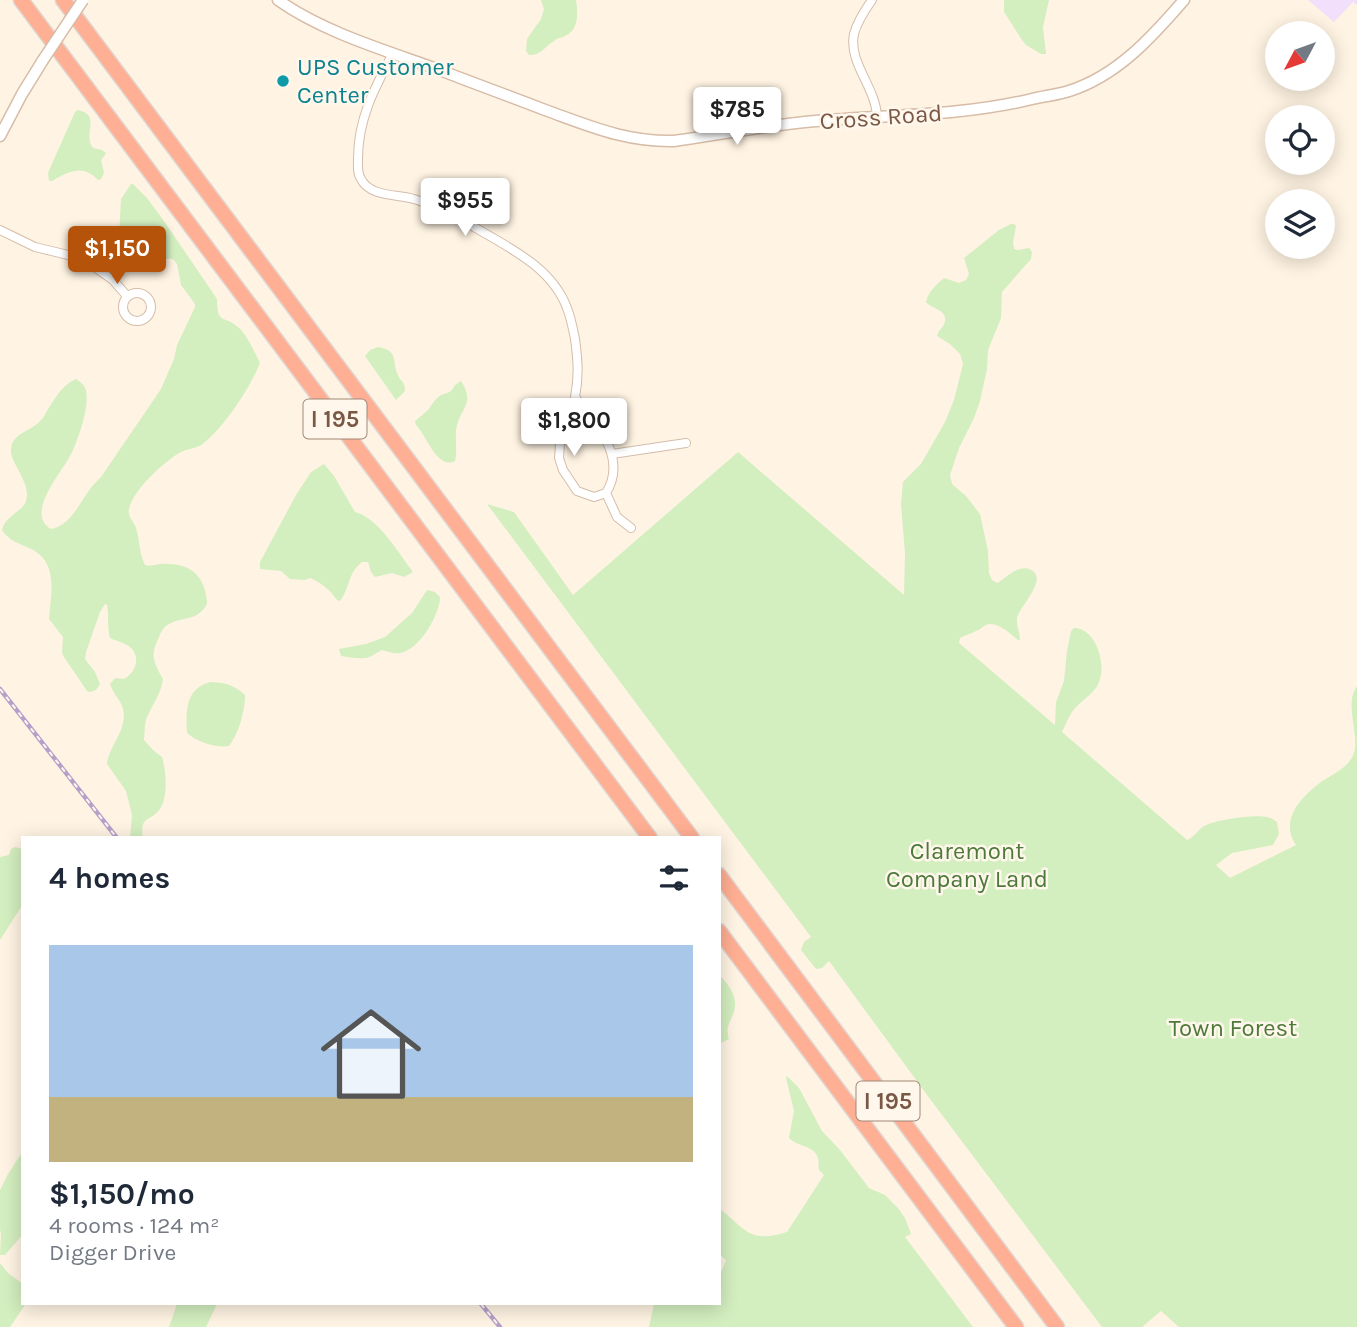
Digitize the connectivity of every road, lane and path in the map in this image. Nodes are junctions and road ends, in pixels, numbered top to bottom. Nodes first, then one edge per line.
1 (21, 0) edge
2 (63, 0) edge
3 (83, 0) edge
4 (278, 0) edge
5 (872, 0) edge
6 (1184, 0) edge
7 (393, 53) junction
8 (877, 117) junction
9 (0, 136) edge
10 (0, 230) edge
11 (127, 296) dead end
12 (576, 397) junction
13 (686, 443) dead end
14 (612, 454) junction
15 (606, 493) junction
16 (631, 528) dead end
17 (648, 836) edge
18 (690, 836) edge
19 (721, 878) edge
20 (721, 934) edge
21 (1016, 1327) edge
22 (1057, 1327) edge

1 - 17 highway, I 195
2 - 18 highway, I 195
3 - 9 street, bridge
4 - 7 street, Cross Road
5 - 8 street
6 - 8 street, Cross Road
7 - 8 street, Cross Road
7 - 12 street
10 - 11 street
12 - 14 street
12 - 15 street
13 - 14 street
14 - 15 street
15 - 16 street
19 - 22 highway, I 195
20 - 21 highway, I 195

